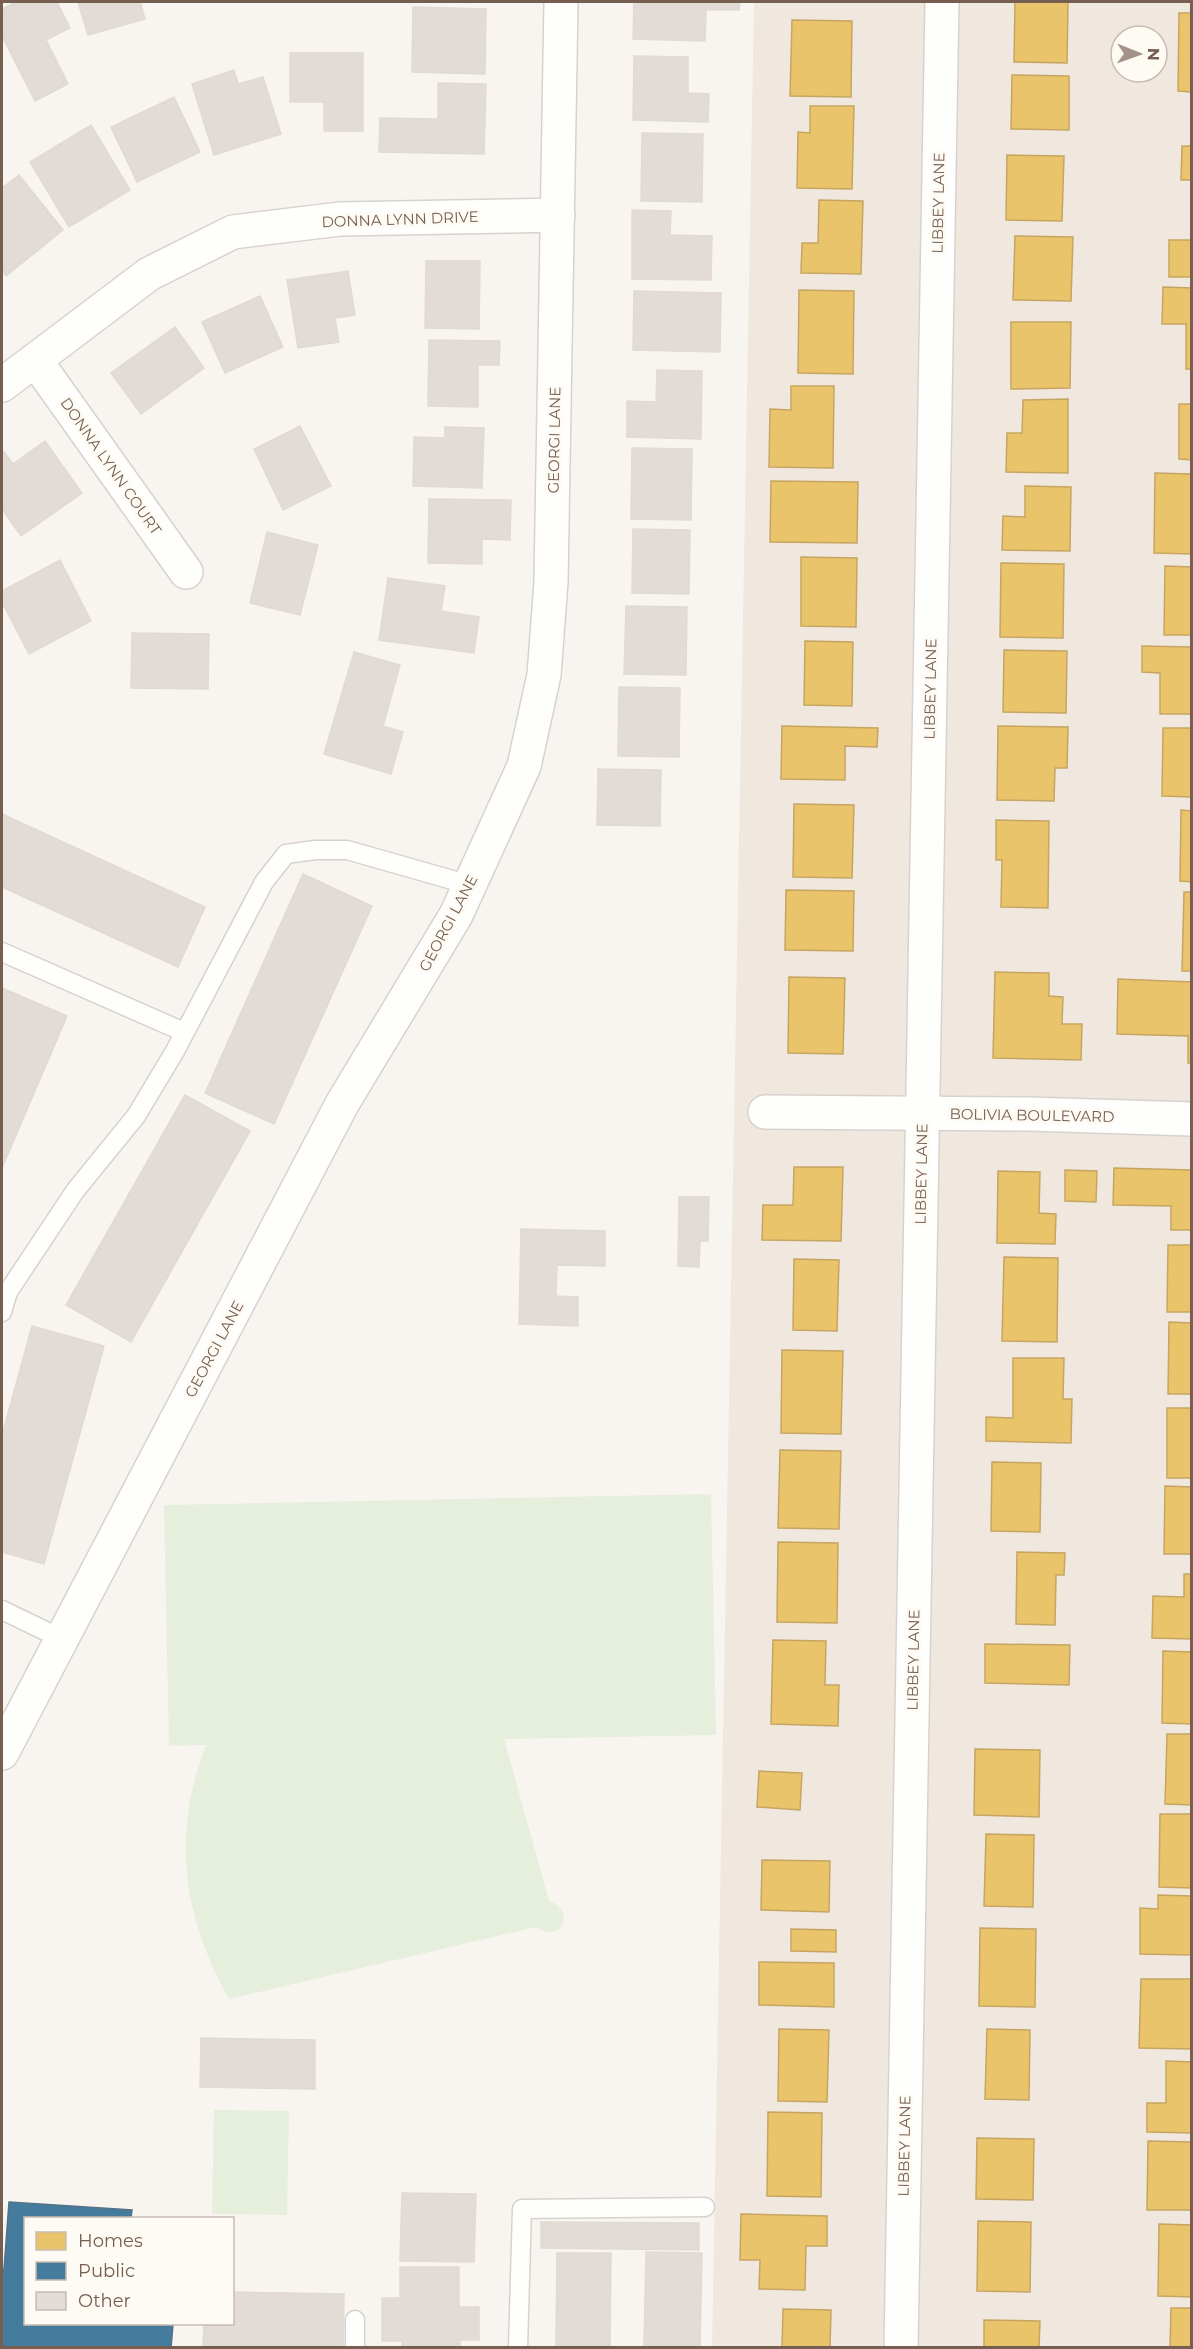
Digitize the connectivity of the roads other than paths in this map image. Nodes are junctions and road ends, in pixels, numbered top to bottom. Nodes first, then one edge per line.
1 (561, 2) edge
2 (942, 2) edge
3 (558, 215) junction
4 (36, 361) junction
5 (2, 385) edge
6 (186, 572) dead end
7 (470, 885) junction
8 (2, 951) edge
9 (184, 1032) junction
10 (765, 1112) dead end
11 (922, 1114) junction
12 (1191, 1119) edge
13 (2, 1312) edge
14 (2, 1610) edge
15 (62, 1639) junction
16 (2, 1753) edge
17 (705, 2208) dead end
18 (355, 2320) dead end
19 (355, 2348) edge
20 (518, 2348) edge
21 (901, 2348) edge

1 - 3 street, GEORGI LANE
2 - 11 street, LIBBEY LANE
3 - 4 street, DONNA LYNN DRIVE
3 - 7 street, GEORGI LANE
4 - 5 street, DONNA LYNN DRIVE
4 - 6 street, DONNA LYNN COURT
7 - 9 lane
7 - 15 street, GEORGI LANE
8 - 9 lane
9 - 13 lane
10 - 11 street, BOLIVIA BOULEVARD
11 - 12 street, BOLIVIA BOULEVARD
11 - 21 street, LIBBEY LANE
14 - 15 lane
15 - 16 street, GEORGI LANE
17 - 20 lane
18 - 19 lane

